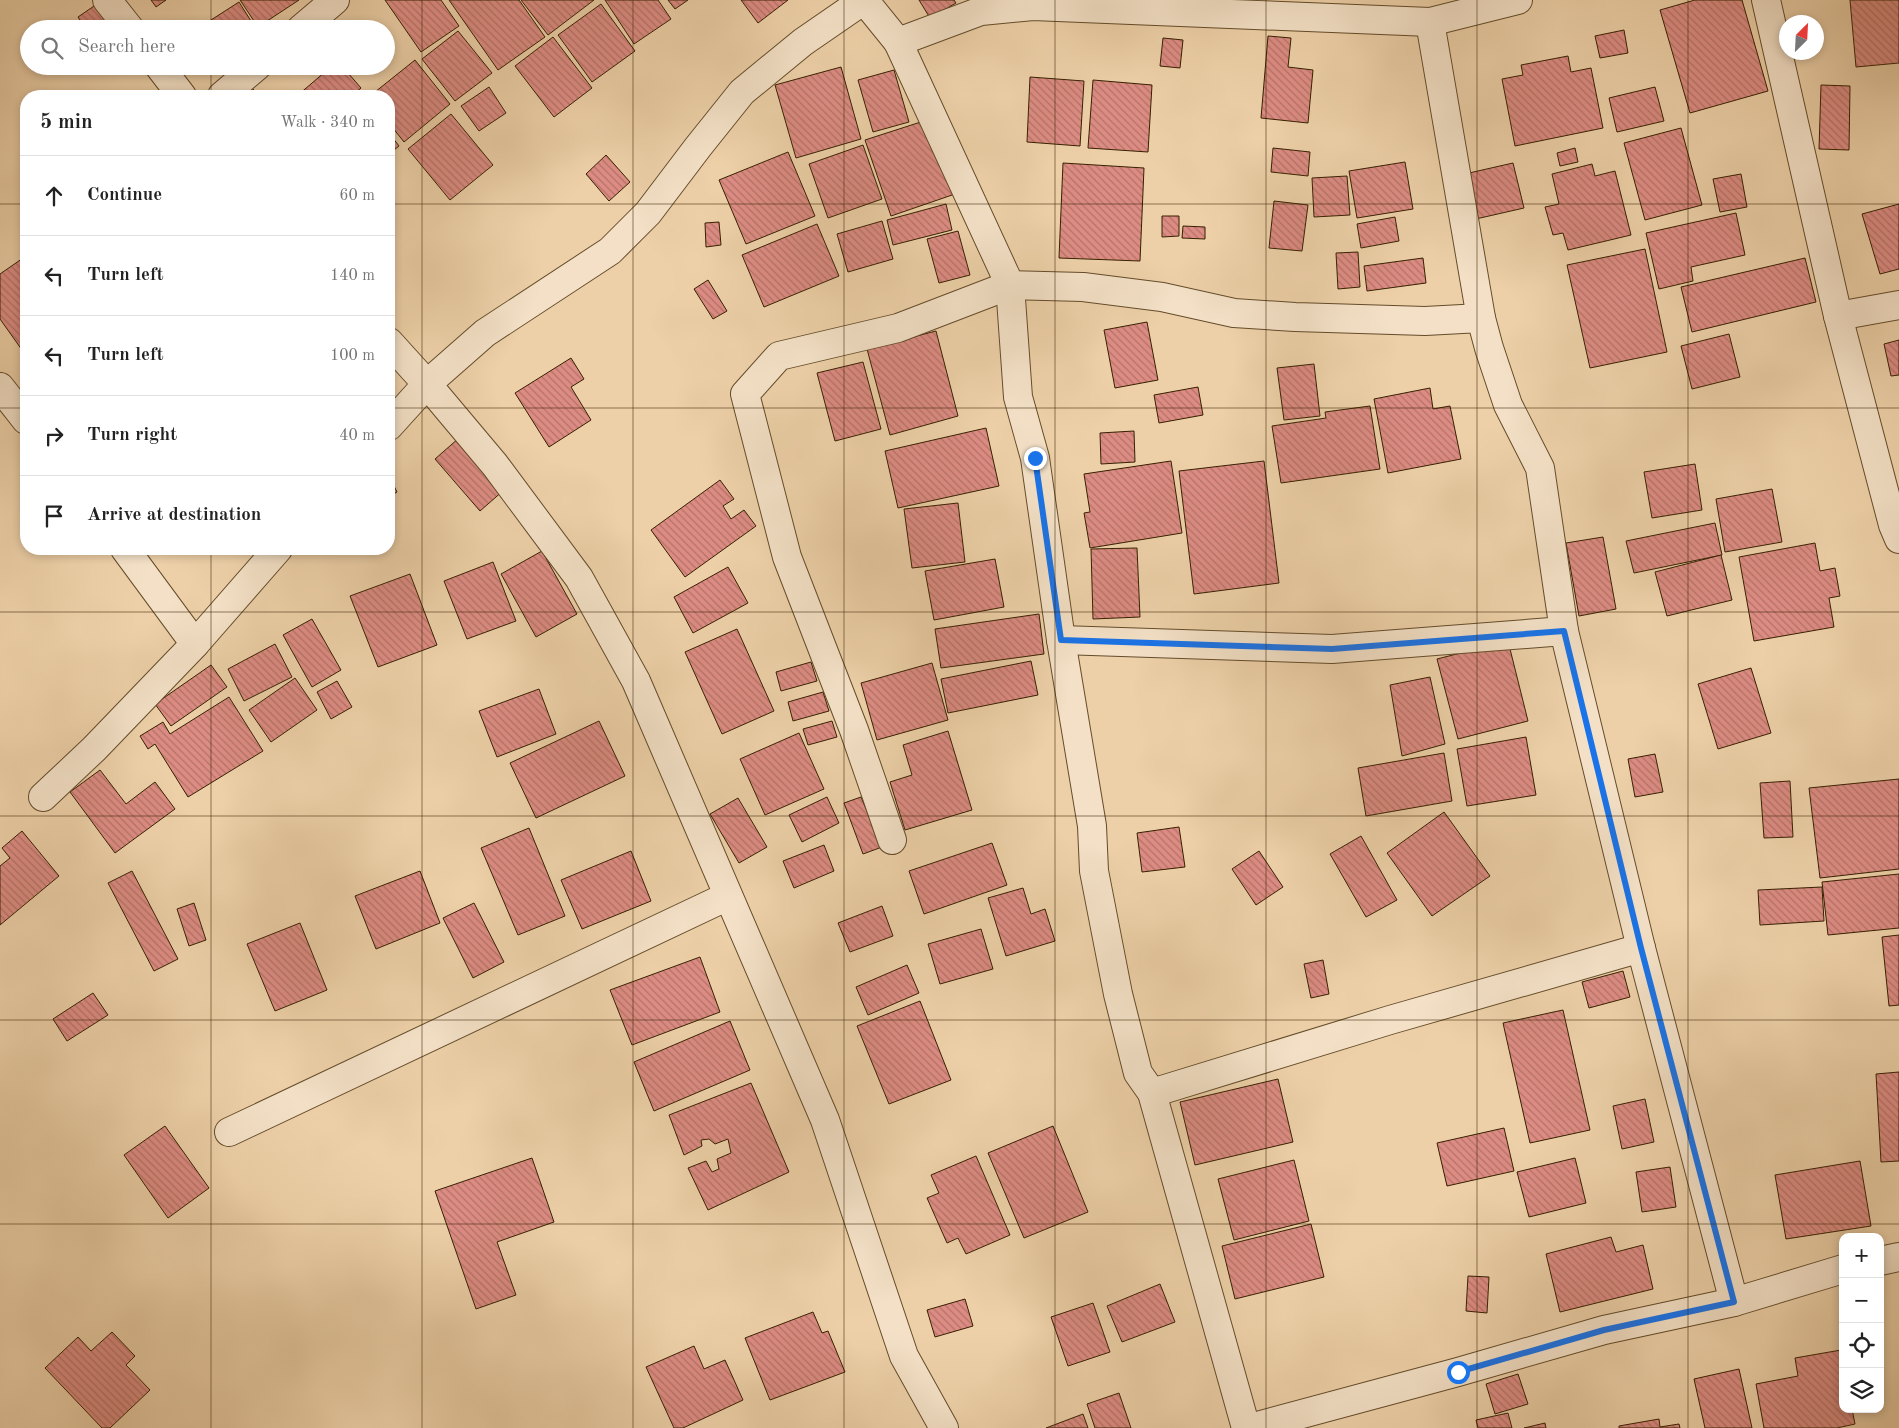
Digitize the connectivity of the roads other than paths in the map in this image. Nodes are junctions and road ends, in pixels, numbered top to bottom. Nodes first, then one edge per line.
1 (107, 0) edge
2 (335, 0) edge
3 (1518, 0) edge
4 (1766, 0) edge
5 (123, 20) edge
6 (312, 20) edge
7 (1430, 22) junction
8 (898, 42) junction
9 (166, 75) edge
10 (246, 75) edge
11 (177, 90) edge
12 (229, 90) edge
13 (1010, 285) junction
14 (1899, 305) edge
15 (1838, 316) junction
16 (1481, 318) junction
17 (395, 349) edge
18 (427, 384) junction
19 (0, 387) edge
20 (20, 412) edge
21 (395, 419) edge
22 (1899, 539) edge
23 (129, 555) edge
24 (273, 555) edge
25 (1564, 631) junction
26 (1061, 640) junction
27 (195, 644) junction
28 (43, 797) dead end
29 (892, 840) dead end
30 (728, 896) junction
31 (1641, 948) junction
32 (1152, 1093) junction
33 (229, 1132) dead end
34 (1899, 1257) edge
35 (1884, 1260) edge
36 (1839, 1270) edge
37 (1734, 1302) junction
38 (944, 1428) edge
39 (1246, 1428) edge
40 (1250, 1428) edge

1 - 5 street
2 - 6 street
3 - 7 street
4 - 15 street
7 - 8 street
7 - 16 street
8 - 13 street
8 - 18 street
9 - 11 street
10 - 12 street
13 - 16 street
13 - 26 street
13 - 29 street
14 - 15 street
15 - 22 street
16 - 25 street
17 - 18 street
18 - 21 street
18 - 30 street
19 - 20 street
23 - 27 street
24 - 27 street
25 - 26 street
25 - 31 street
26 - 32 street
27 - 28 street
30 - 33 street
30 - 38 street
31 - 32 street
31 - 37 street
32 - 39 street
34 - 35 street
36 - 37 street
37 - 40 street

